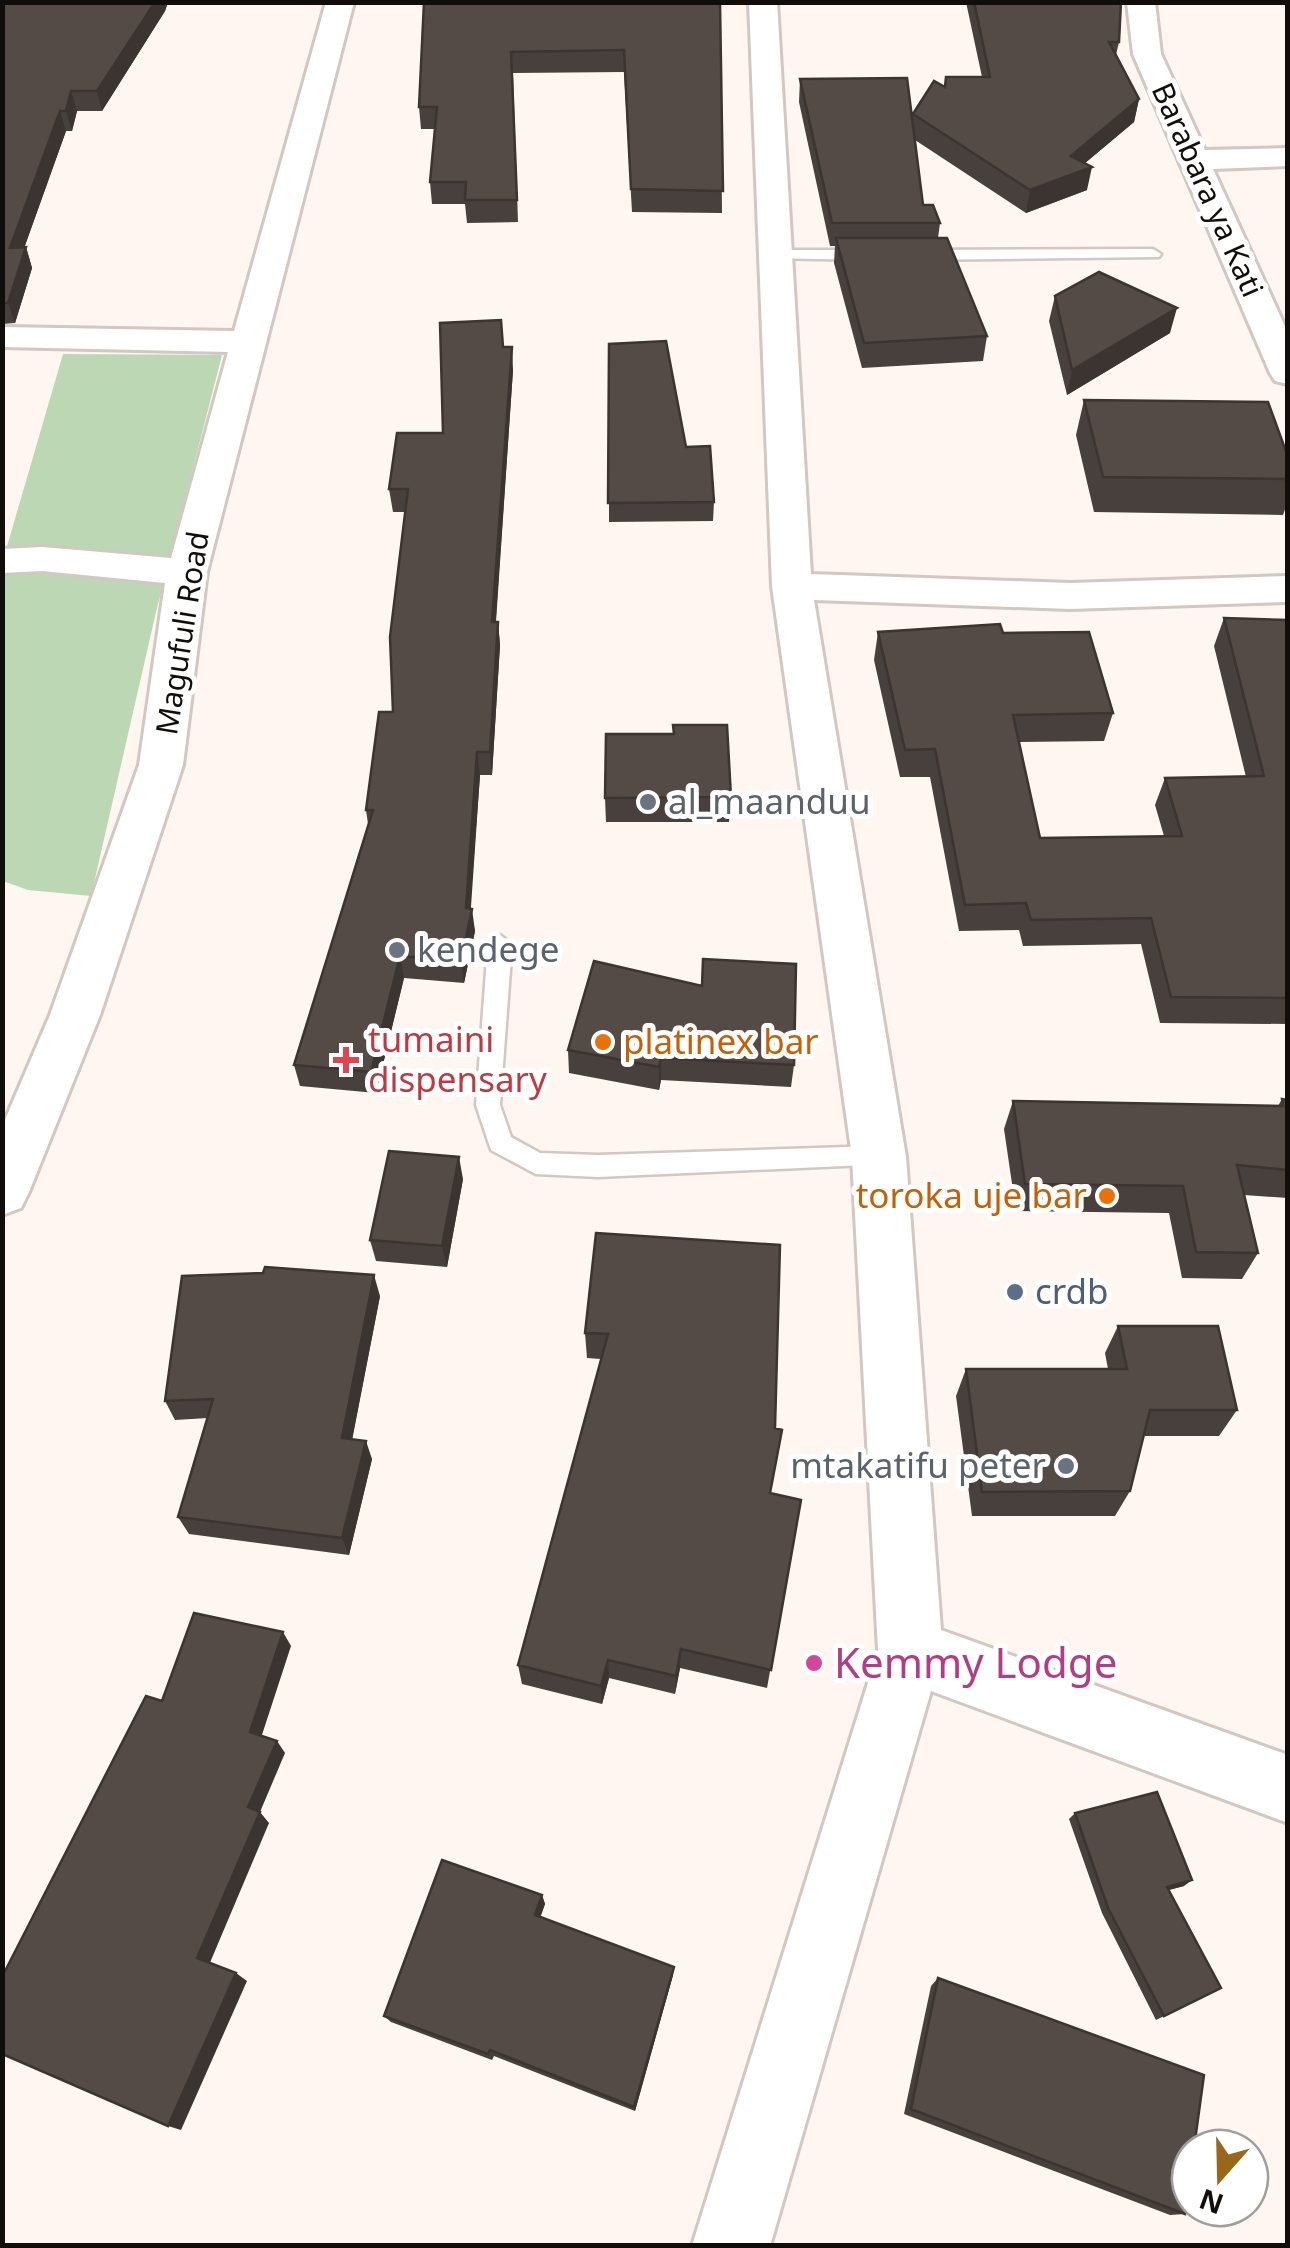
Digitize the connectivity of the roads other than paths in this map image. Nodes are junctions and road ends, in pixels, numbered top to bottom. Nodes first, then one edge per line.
1 (340, 2) edge
2 (763, 2) edge
3 (1141, 2) edge
4 (1288, 157) edge
5 (1194, 160) junction
6 (1152, 254) dead end
7 (774, 256) junction
8 (2, 338) edge
9 (248, 342) junction
10 (1288, 372) edge
11 (2, 561) edge
12 (187, 572) junction
13 (792, 586) junction
14 (1288, 589) edge
15 (500, 944) dead end
16 (879, 1157) junction
17 (2, 1192) edge
18 (910, 1651) junction
19 (1288, 1789) edge
20 (731, 2246) edge

1 - 9 street, Magufuli Road
2 - 7 street
3 - 5 street, Barabara ya Kati
4 - 5 street
5 - 10 street, Barabara ya Kati
6 - 7 lane
7 - 13 street
8 - 9 street
9 - 12 street, Magufuli Road
11 - 12 street
12 - 17 street, Magufuli Road
13 - 14 street
13 - 16 street
15 - 16 lane
16 - 18 street
18 - 19 street
18 - 20 street

